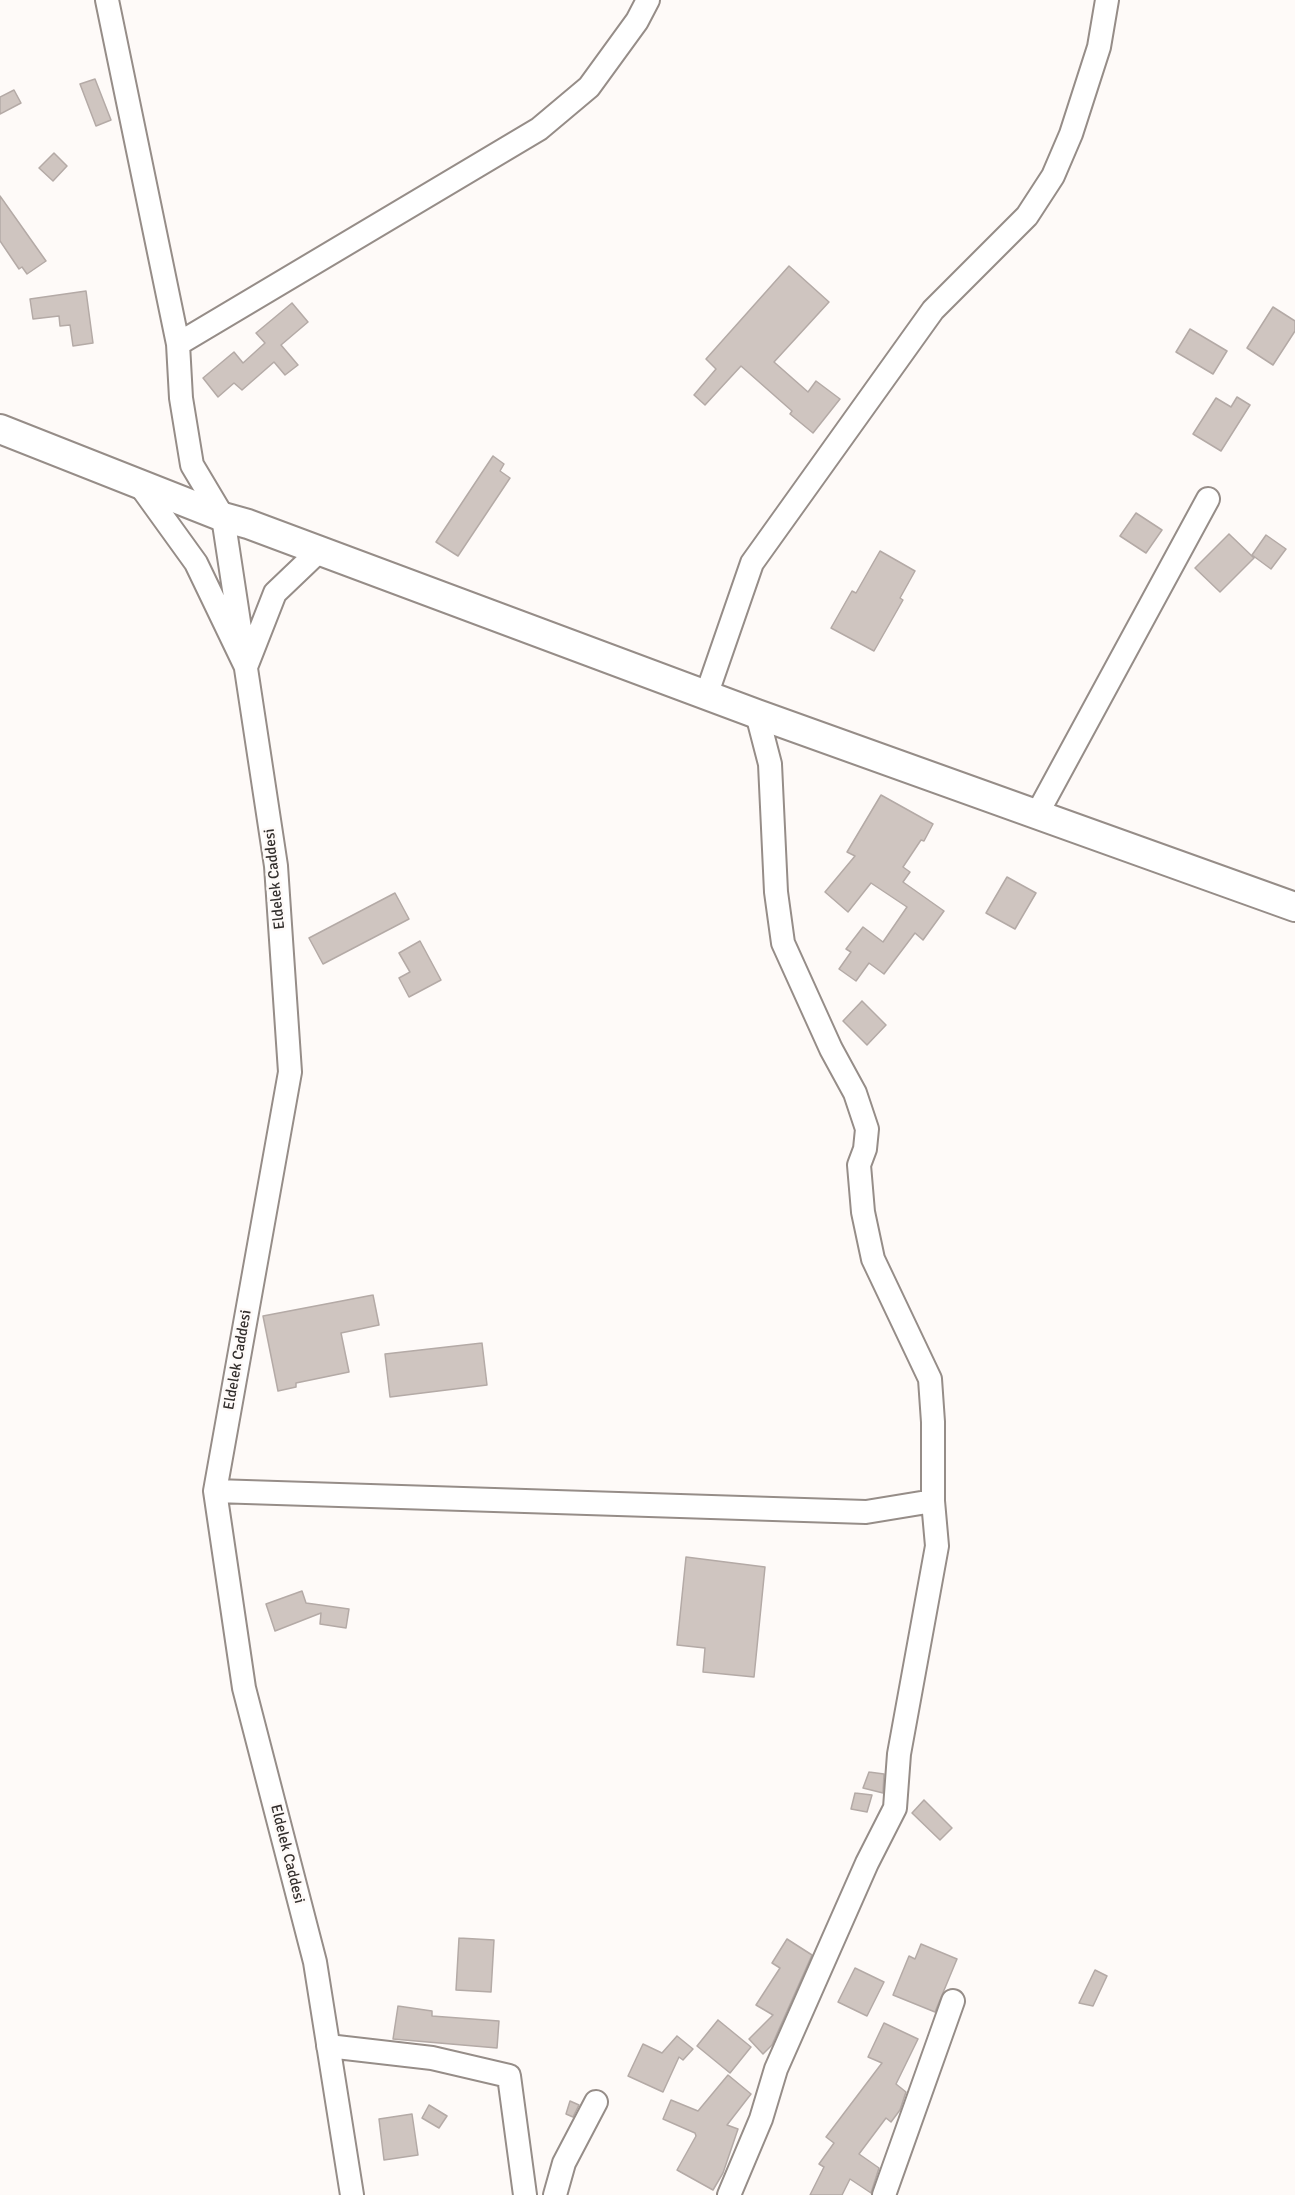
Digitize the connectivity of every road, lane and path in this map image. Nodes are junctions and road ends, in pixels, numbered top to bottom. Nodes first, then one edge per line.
1 (107, 0) edge
2 (648, 0) edge
3 (1107, 0) edge
4 (178, 344) junction
5 (0, 429) edge
6 (139, 484) junction
7 (1208, 499) dead end
8 (223, 518) junction
9 (319, 551) junction
10 (246, 667) junction
11 (706, 696) junction
12 (757, 714) junction
13 (1037, 814) junction
14 (1295, 907) edge
15 (214, 1491) junction
16 (933, 1501) junction
17 (953, 2001) dead end
18 (328, 2046) junction
19 (596, 2102) dead end
20 (352, 2195) edge
21 (525, 2195) edge
22 (555, 2195) edge
23 (729, 2195) edge
24 (884, 2195) edge

1 - 4 street
2 - 4 street
3 - 11 street
4 - 8 street
5 - 6 main road
6 - 8 main road
6 - 10 street
7 - 13 street
8 - 9 main road
8 - 10 street, Eldelek Caddesi
9 - 10 street
9 - 11 main road
10 - 15 street, Eldelek Caddesi
11 - 12 main road
12 - 13 main road
12 - 16 street
13 - 14 main road
15 - 16 street
15 - 18 street, Eldelek Caddesi
16 - 23 street
17 - 24 street
18 - 20 street, Eldelek Caddesi
18 - 21 street
19 - 22 street

